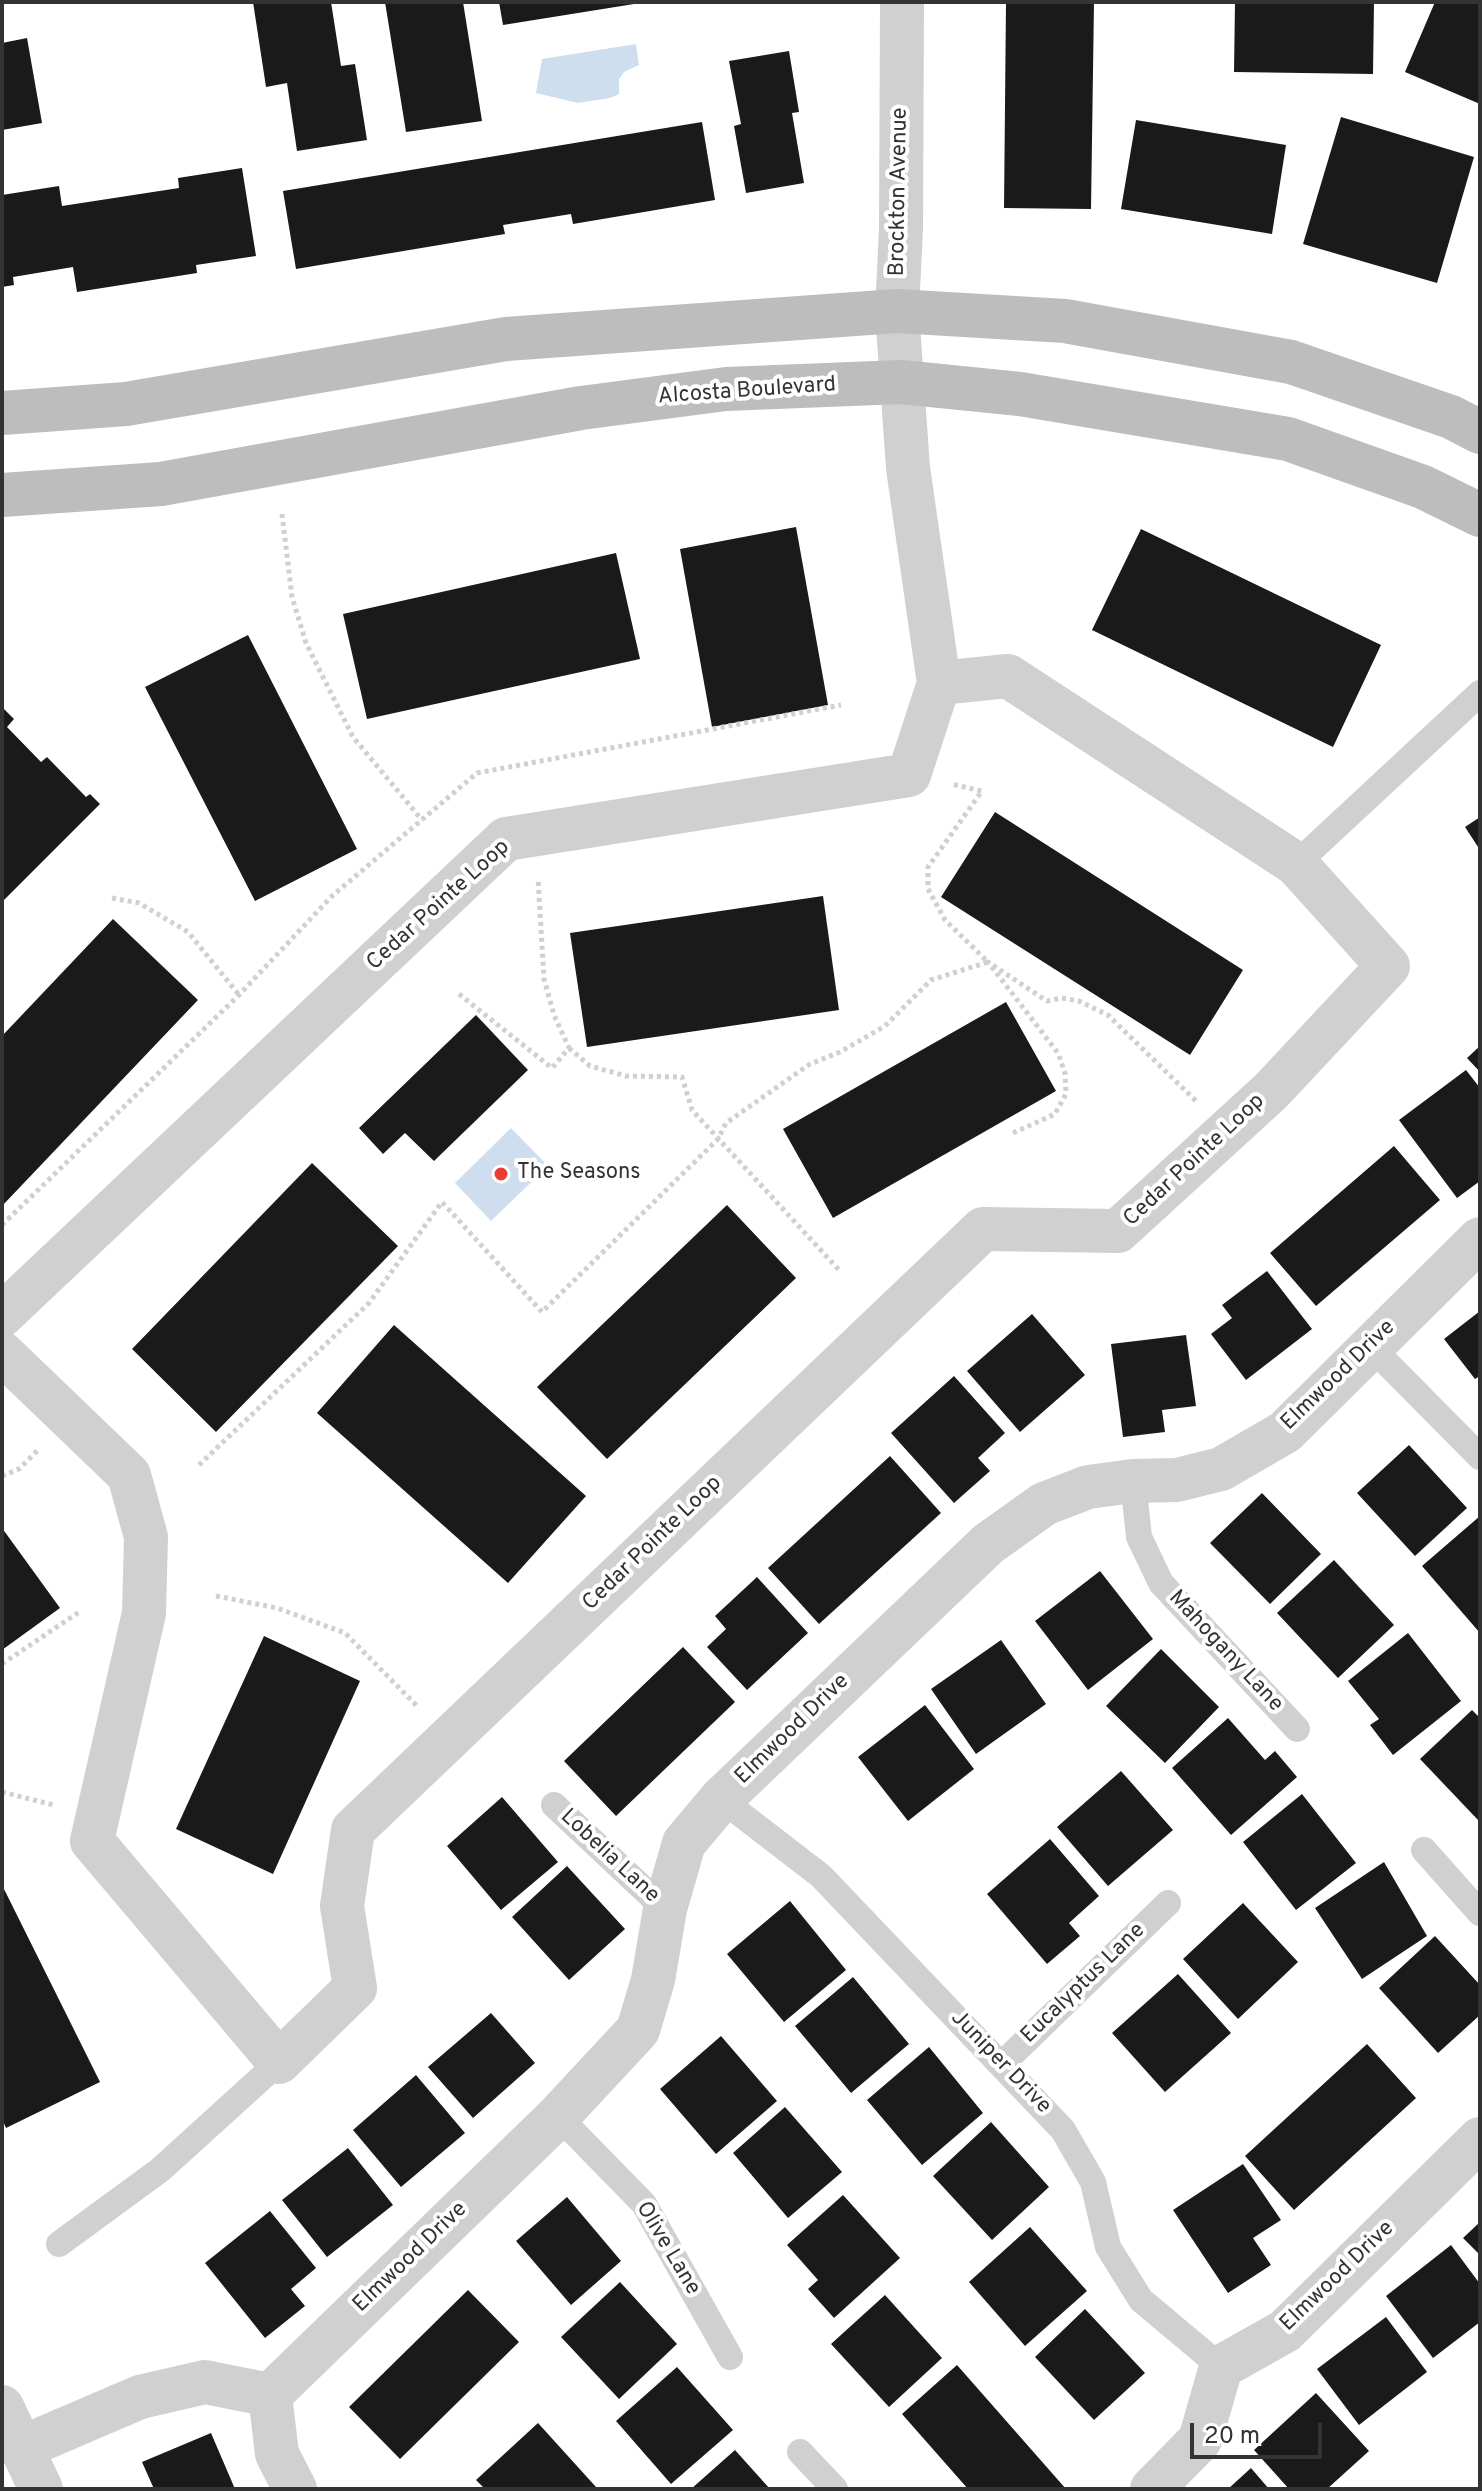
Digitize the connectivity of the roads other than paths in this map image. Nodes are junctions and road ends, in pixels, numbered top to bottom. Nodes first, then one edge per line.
1 (902, 2) edge
2 (897, 311) junction
3 (901, 382) junction
4 (2, 413) edge
5 (1480, 432) edge
6 (2, 495) edge
7 (1480, 515) edge
8 (939, 683) junction
9 (1480, 693) edge
10 (1296, 864) junction
11 (1480, 1239) edge
12 (2, 1315) edge
13 (1370, 1346) junction
14 (2, 1353) edge
15 (1480, 1457) edge
16 (1133, 1481) junction
17 (1297, 1729) dead end
18 (721, 1799) junction
19 (554, 1805) dead end
20 (1424, 1850) dead end
21 (1168, 1903) dead end
22 (665, 1909) junction
23 (1480, 1913) edge
24 (279, 2062) junction
25 (1001, 2065) junction
26 (558, 2116) junction
27 (1480, 2139) edge
28 (59, 2244) dead end
29 (730, 2357) dead end
30 (1221, 2367) junction
31 (270, 2395) junction
32 (2, 2407) edge
33 (21, 2448) junction
34 (800, 2452) dead end
35 (41, 2489) edge
36 (295, 2489) edge
37 (835, 2489) edge
38 (1152, 2489) edge

1 - 2 street, Brockton Avenue
2 - 3 street, Brockton Avenue
2 - 4 main road
2 - 5 main road
3 - 6 main road, Alcosta Boulevard
3 - 7 main road, Alcosta Boulevard
3 - 8 street
8 - 10 street, Cedar Pointe Loop
8 - 12 street, Cedar Pointe Loop
9 - 10 lane
10 - 24 street, Cedar Pointe Loop
11 - 13 street, Elmwood Drive
13 - 15 lane
13 - 16 street, Elmwood Drive
14 - 24 street
16 - 17 lane, Mahogany Lane
16 - 18 street, Elmwood Drive
18 - 22 street, Elmwood Drive
18 - 25 lane, Juniper Drive
19 - 22 lane, Lobelia Lane
20 - 23 lane
21 - 25 lane, Eucalyptus Lane
22 - 26 street, Elmwood Drive
24 - 28 lane
25 - 30 lane, Juniper Drive
26 - 29 lane, Olive Lane
26 - 31 street, Elmwood Drive
27 - 30 street, Elmwood Drive
30 - 38 street
31 - 33 street
31 - 36 street
32 - 33 street
33 - 35 street
34 - 37 lane

